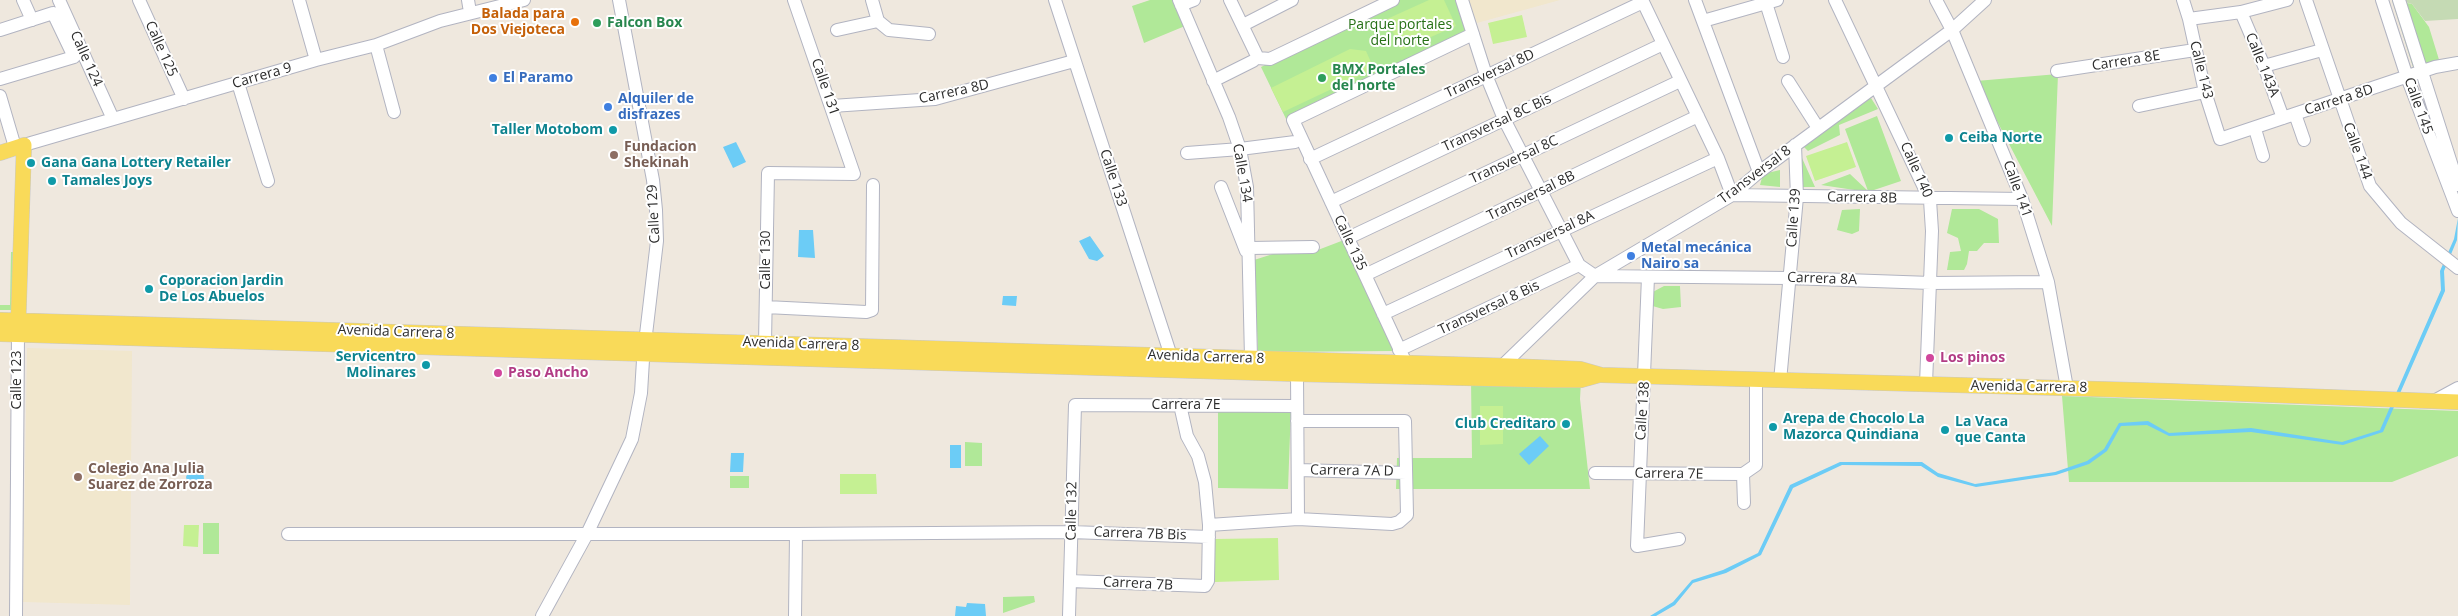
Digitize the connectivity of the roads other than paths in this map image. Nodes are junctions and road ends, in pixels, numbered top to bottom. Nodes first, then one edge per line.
1 (23, 0) edge
2 (59, 0) edge
3 (139, 0) edge
4 (300, 0) edge
5 (524, 0) edge
6 (619, 0) edge
7 (794, 0) edge
8 (872, 0) edge
9 (1055, 0) edge
10 (1194, 0) edge
11 (1230, 0) edge
12 (1292, 0) edge
13 (1393, 0) edge
14 (1462, 0) edge
15 (1695, 0) edge
16 (1836, 0) edge
17 (1936, 0) edge
18 (1985, 0) edge
19 (2182, 0) edge
20 (2287, 0) edge
21 (2306, 0) edge
22 (2382, 0) edge
23 (2399, 0) edge
24 (1772, 2) edge
25 (1180, 3) edge
26 (469, 6) edge
27 (2241, 12) junction
28 (2406, 18) junction
29 (2189, 19) junction
30 (32, 20) junction
31 (878, 21) junction
32 (1703, 21) junction
33 (2389, 22) junction
34 (1243, 25) junction
35 (0, 30) edge
36 (838, 30) dead end
37 (1952, 30) junction
38 (929, 34) dead end
39 (1473, 34) junction
40 (1663, 44) junction
41 (376, 45) junction
42 (2195, 50) junction
43 (2322, 50) junction
44 (1784, 57) dead end
45 (316, 60) junction
46 (1074, 61) junction
47 (1253, 61) dead end
48 (2458, 63) edge
49 (2264, 66) junction
50 (2057, 72) dead end
51 (2422, 72) junction
52 (1486, 76) junction
53 (2407, 77) junction
54 (0, 78) edge
55 (1213, 81) junction
56 (1680, 81) junction
57 (1788, 81) dead end
58 (238, 83) junction
59 (1877, 85) junction
60 (2205, 92) junction
61 (0, 96) edge
62 (184, 99) junction
63 (2339, 100) junction
64 (832, 106) junction
65 (2139, 106) dead end
66 (394, 112) dead end
67 (1698, 116) junction
68 (2289, 116) junction
69 (113, 119) junction
70 (1504, 119) junction
71 (1818, 128) junction
72 (2255, 129) junction
73 (2220, 139) joint
74 (2304, 140) dead end
75 (1295, 142) dead end
76 (1794, 145) junction
77 (19, 146) junction
78 (1240, 150) junction
79 (0, 152) edge
80 (1186, 153) dead end
81 (1522, 156) junction
82 (2263, 156) dead end
83 (1310, 158) junction
84 (1718, 158) junction
85 (2444, 158) junction
86 (1759, 172) junction
87 (767, 177) joint
88 (268, 180) dead end
89 (873, 185) dead end
90 (2458, 185) edge
91 (1221, 187) dead end
92 (1542, 190) junction
93 (1732, 195) junction
94 (1797, 197) junction
95 (2022, 199) junction
96 (1930, 200) junction
97 (1331, 202) junction
98 (2458, 211) edge
99 (1562, 229) junction
100 (1348, 238) junction
101 (1312, 247) dead end
102 (1249, 253) junction
103 (2451, 262) edge
104 (1579, 266) junction
105 (1365, 275) junction
106 (1596, 276) junction
107 (1648, 276) junction
108 (1789, 278) junction
109 (2048, 282) junction
110 (1931, 283) junction
111 (766, 307) junction
112 (1383, 314) junction
113 (0, 320) edge
114 (18, 328) junction
115 (0, 334) edge
116 (765, 343) junction
117 (645, 346) junction
118 (1172, 356) junction
119 (1403, 357) junction
120 (1251, 358) junction
121 (1502, 366) junction
122 (1297, 374) junction
123 (1601, 375) junction
124 (1646, 376) junction
125 (1756, 380) junction
126 (1780, 381) junction
127 (1926, 384) junction
128 (2067, 388) junction
129 (2458, 388) edge
130 (2432, 402) junction
131 (2458, 402) edge
132 (1075, 405) joint
133 (1180, 405) junction
134 (1296, 406) junction
135 (1297, 421) junction
136 (1298, 470) junction
137 (1406, 473) junction
138 (1594, 473) dead end
139 (1638, 474) junction
140 (1743, 474) junction
141 (1744, 503) dead end
142 (1298, 520) junction
143 (1209, 531) junction
144 (1071, 532) junction
145 (288, 534) dead end
146 (588, 534) junction
147 (796, 534) junction
148 (1679, 539) dead end
149 (1070, 581) junction
150 (16, 616) edge
151 (542, 616) edge
152 (795, 616) edge
153 (1069, 616) edge

1 - 30 street
2 - 69 street, Calle 124
3 - 62 street, Calle 125
4 - 45 street
5 - 26 street, Carrera 9
6 - 117 street, Calle 129
7 - 64 street, Calle 131
8 - 31 street
9 - 46 street, Calle 133
10 - 25 street
11 - 34 street
12 - 34 street
13 - 34 street
14 - 39 street
15 - 32 street
16 - 59 street, Calle 140
17 - 37 street, Calle 141
18 - 37 street, Transversal 8
19 - 29 street, Calle 143
20 - 27 street
21 - 43 street, Calle 144
22 - 33 street, Calle 145
23 - 28 street, Calle 145
24 - 32 street
24 - 44 street
25 - 55 street, Calle 134
26 - 41 street, Carrera 9
27 - 29 street
27 - 49 street, Calle 143A
28 - 33 street
28 - 51 street, Calle 145
29 - 42 street, Calle 143
30 - 35 street
30 - 54 street
31 - 36 street
31 - 38 street
32 - 86 street
33 - 53 street, Calle 145
37 - 59 street, Transversal 8
37 - 95 street, Calle 141
39 - 52 street
39 - 83 street, Calle 135
40 - 52 street, Transversal 8D
40 - 56 street
40 - 70 street, Transversal 8C Bis
41 - 45 street, Carrera 9
41 - 66 street
42 - 50 street, Carrera 8E
42 - 60 street, Calle 143
43 - 49 street
43 - 63 street, Calle 144
45 - 58 street, Carrera 9
46 - 64 street, Carrera 8D
46 - 118 street, Calle 133
47 - 55 street
48 - 51 street, Carrera 8D
49 - 68 street, Calle 143A
51 - 53 street, Carrera 8D
51 - 85 street, Calle 145
52 - 70 street
52 - 83 street, Transversal 8D
53 - 63 street, Carrera 8D
53 - 85 street, Calle 145
55 - 78 street, Calle 134
56 - 67 street
56 - 81 street, Transversal 8C
57 - 71 street
58 - 62 street, Carrera 9
58 - 88 street
59 - 71 street, Transversal 8
59 - 96 street, Calle 140
60 - 65 street
60 - 73 street, Calle 143
61 - 77 street, Calle 123
62 - 69 street, Carrera 9
63 - 68 street, Carrera 8D
63 - 103 street, Calle 144
64 - 87 street, Calle 131
67 - 84 street
67 - 92 street, Transversal 8B
68 - 72 street, Carrera 8D
68 - 74 street, Calle 143A
69 - 77 street, Carrera 9
70 - 81 street
70 - 97 street, Transversal 8C Bis
71 - 76 street, Transversal 8
72 - 73 street, Carrera 8D
72 - 82 street
75 - 78 street
76 - 86 street, Transversal 8
76 - 94 street, Calle 139
77 - 79 main road, Carrera 9
77 - 114 main road, Calle 123
78 - 80 street
78 - 102 street, Calle 134
81 - 92 street
81 - 100 street, Transversal 8C
83 - 97 street, Calle 135
84 - 93 street
84 - 99 street, Transversal 8A
85 - 90 street, Calle 145
85 - 98 street, Calle 145
86 - 93 street, Transversal 8
87 - 111 street, Calle 130
89 - 111 street
91 - 102 street
92 - 99 street
92 - 105 street, Transversal 8B
93 - 94 street, Carrera 8B
93 - 106 street, Transversal 8
94 - 96 street, Carrera 8B
94 - 108 street, Calle 139
95 - 96 street, Carrera 8B
95 - 109 street, Calle 141
96 - 110 street, Calle 140
97 - 100 street, Calle 135
99 - 104 street
99 - 112 street, Transversal 8A
100 - 105 street, Calle 135
101 - 102 street
102 - 120 street, Calle 134
104 - 106 street
104 - 119 street, Transversal 8 Bis
105 - 112 street, Calle 135
106 - 107 street, Carrera 8A
106 - 121 street, Transversal 8
107 - 108 street, Carrera 8A
107 - 124 street, Calle 138
108 - 110 street, Carrera 8A
108 - 126 street, Calle 139
109 - 110 street, Carrera 8A
109 - 128 street, Calle 141
110 - 127 street, Calle 140
111 - 116 street, Calle 130
112 - 119 street, Calle 135
113 - 114 main road, Avenida Carrera 8
114 - 115 main road, Avenida Carrera 8
114 - 117 main road, Avenida Carrera 8
114 - 150 street, Calle 123
116 - 117 main road, Avenida Carrera 8
116 - 118 main road, Avenida Carrera 8
117 - 122 main road, Avenida Carrera 8
117 - 146 street, Calle 129
118 - 120 main road, Avenida Carrera 8
119 - 120 main road, Avenida Carrera 8
119 - 121 main road, Avenida Carrera 8
121 - 123 main road, Avenida Carrera 8
122 - 123 main road, Avenida Carrera 8
122 - 134 street
123 - 124 main road, Avenida Carrera 8
124 - 125 main road, Avenida Carrera 8
124 - 139 street, Calle 138
125 - 126 main road, Avenida Carrera 8
125 - 140 street
126 - 127 main road, Avenida Carrera 8
127 - 128 main road, Avenida Carrera 8
128 - 130 main road, Avenida Carrera 8
129 - 130 street
130 - 131 main road, Avenida Carrera 8
132 - 133 street, Carrera 7E
132 - 144 street, Calle 132
133 - 134 street, Carrera 7E
133 - 143 street
134 - 135 street
135 - 136 street
135 - 137 street
136 - 137 street, Carrera 7A D
136 - 142 street
137 - 142 street, Carrera 7B Bis
138 - 139 street, Carrera 7E
139 - 140 street, Carrera 7E
139 - 148 street, Calle 138
140 - 141 street
142 - 143 street, Carrera 7B Bis
143 - 144 street, Carrera 7B Bis
143 - 149 street, Carrera 7B
144 - 147 street, Carrera 7B Bis
144 - 149 street, Calle 132
145 - 146 street, Carrera 7B Bis
146 - 147 street, Carrera 7B Bis
146 - 151 street, Calle 129
147 - 152 street
149 - 153 street, Calle 132

